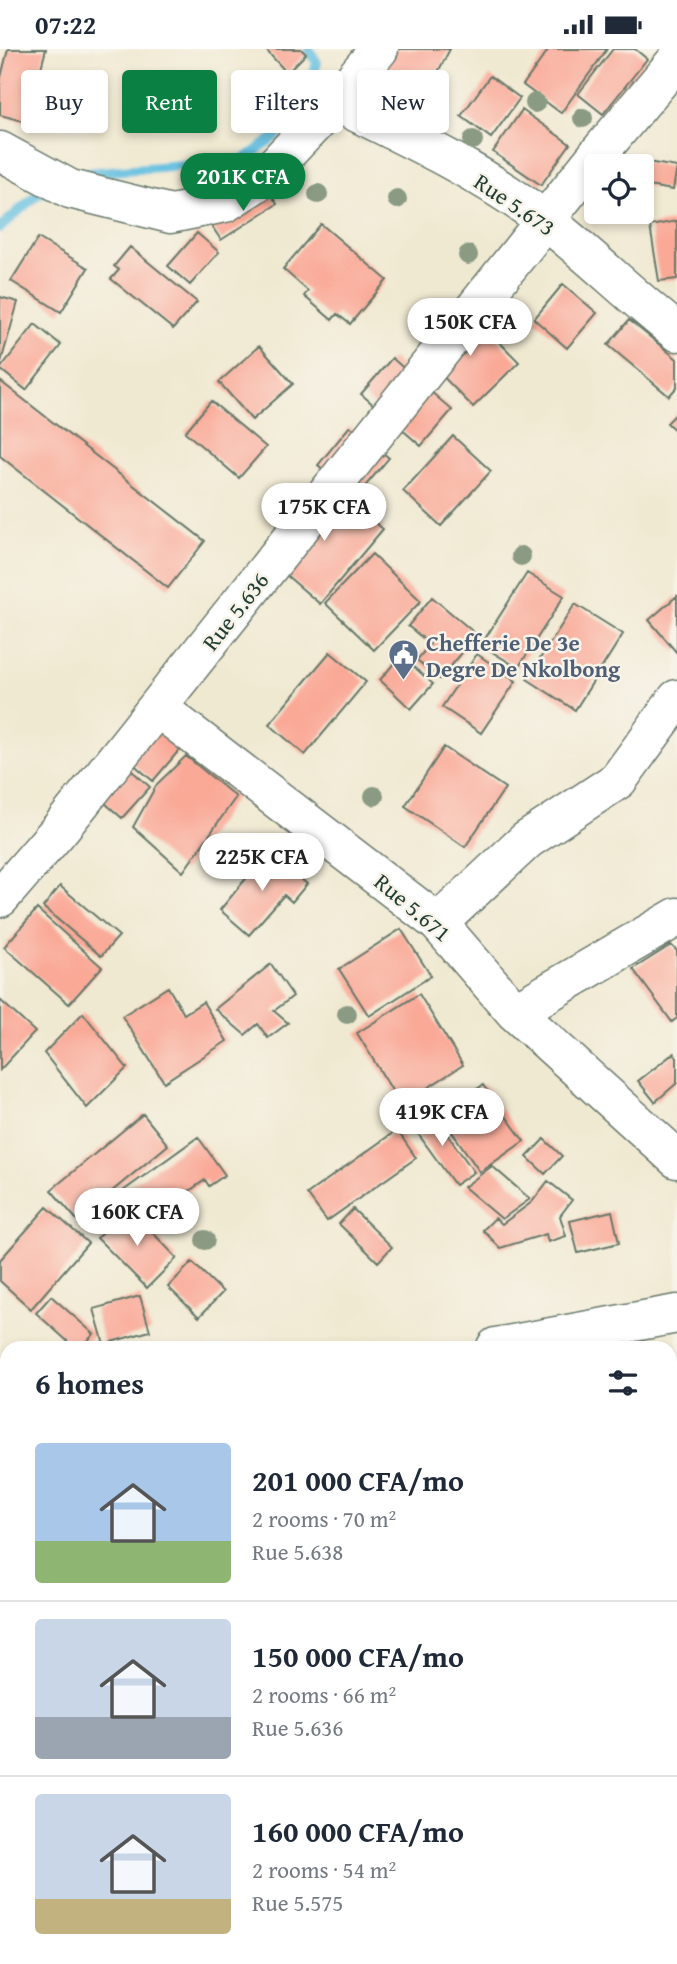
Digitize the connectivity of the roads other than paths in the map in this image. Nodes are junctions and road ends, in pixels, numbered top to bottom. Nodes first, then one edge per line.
1 (379, 49) edge
2 (677, 60) edge
3 (343, 92) edge
4 (343, 106) edge
5 (306, 133) edge
6 (0, 151) edge
7 (545, 221) junction
8 (677, 332) edge
9 (677, 699) edge
10 (158, 708) junction
11 (0, 898) edge
12 (677, 916) edge
13 (438, 923) junction
14 (515, 1012) junction
15 (677, 1159) edge
16 (677, 1314) edge
17 (529, 1341) edge

1 - 3 street
2 - 7 street, Rue 5.636
4 - 7 street, Rue 5.673
5 - 6 street
7 - 8 street, Rue 5.673
7 - 10 street, Rue 5.636
9 - 13 street
10 - 11 street, Rue 5.636
10 - 13 street, Rue 5.671
12 - 14 street
13 - 14 street, Rue 5.671
14 - 15 street, Rue 5.671
16 - 17 street

